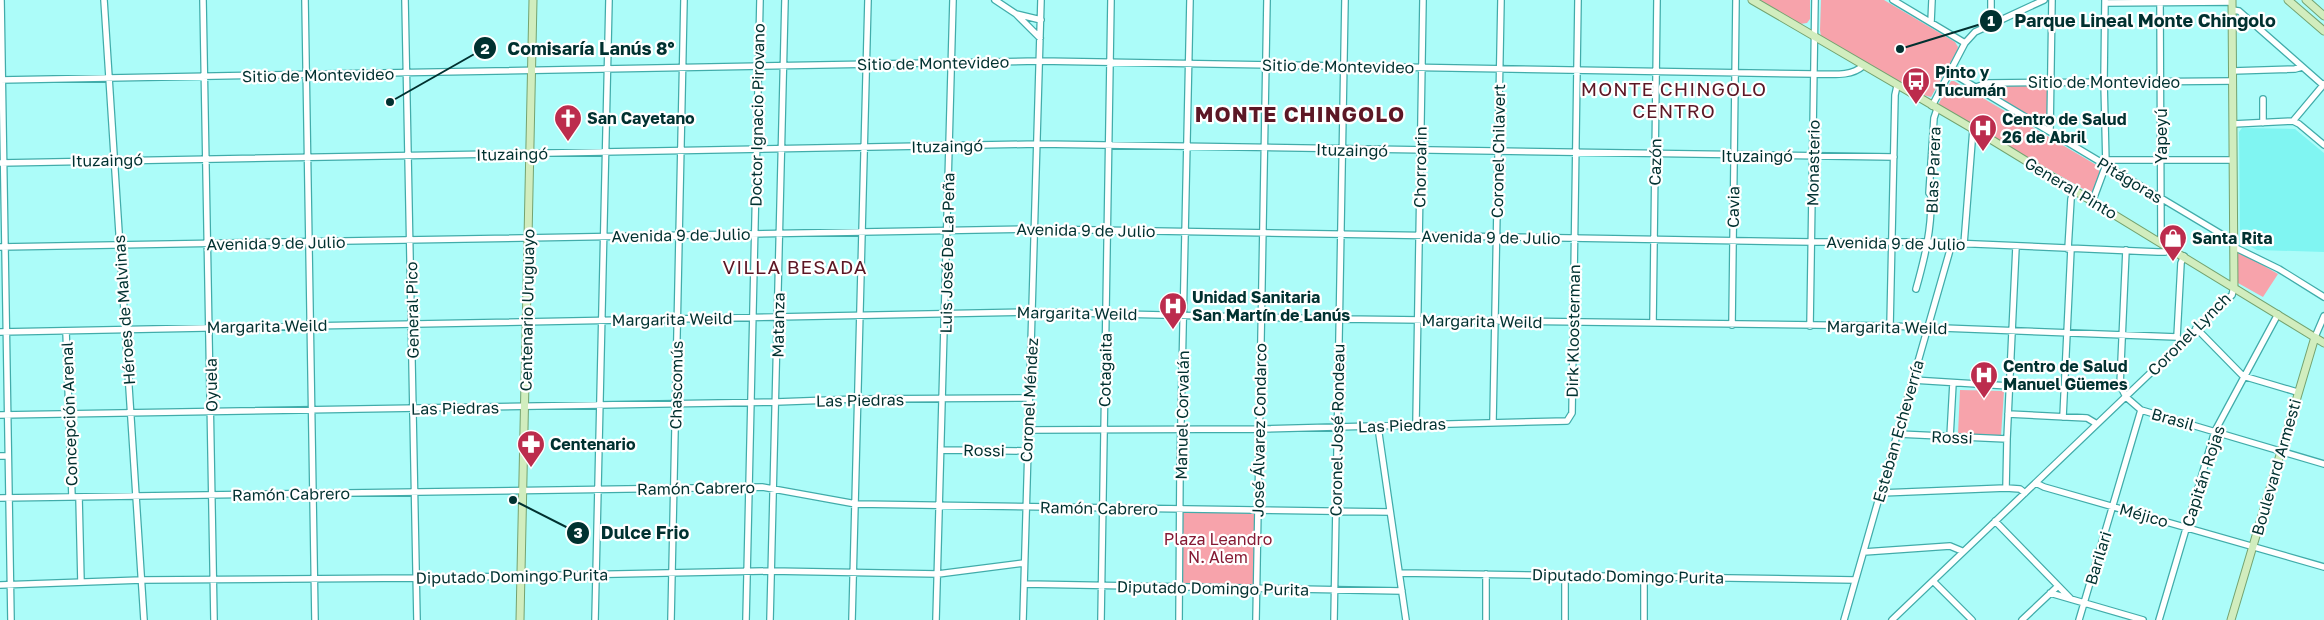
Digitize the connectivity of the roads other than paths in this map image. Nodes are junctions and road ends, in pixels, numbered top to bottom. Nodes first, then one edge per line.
1 (1, 0) edge
2 (104, 0) edge
3 (203, 0) edge
4 (305, 0) edge
5 (406, 0) edge
6 (533, 0) edge
7 (609, 0) edge
8 (684, 0) edge
9 (760, 0) edge
10 (785, 0) edge
11 (868, 0) edge
12 (954, 0) edge
13 (995, 0) edge
14 (1041, 0) edge
15 (1111, 0) edge
16 (1190, 0) edge
17 (1267, 0) edge
18 (1345, 0) edge
19 (1423, 0) edge
20 (1501, 0) edge
21 (1578, 0) edge
22 (1657, 0) edge
23 (1736, 0) edge
24 (1752, 0) edge
25 (1815, 0) edge
26 (1893, 0) edge
27 (1932, 0) edge
28 (1991, 0) edge
29 (2044, 0) edge
30 (2052, 0) edge
31 (2288, 0) edge
32 (2306, 0) edge
33 (2160, 1) edge
34 (2105, 2) edge
35 (2232, 4) edge
36 (1016, 14) junction
37 (2324, 16) edge
38 (1040, 20) junction
39 (1931, 22) junction
40 (1991, 23) junction
41 (2324, 32) edge
42 (1040, 38) junction
43 (1815, 38) junction
44 (1965, 43) junction
45 (1039, 61) junction
46 (953, 62) junction
47 (1111, 62) junction
48 (866, 64) junction
49 (1188, 64) junction
50 (1266, 65) junction
51 (784, 66) junction
52 (1344, 66) junction
53 (1863, 66) junction
54 (683, 67) junction
55 (758, 67) junction
56 (2302, 67) junction
57 (607, 68) junction
58 (1422, 68) junction
59 (1500, 69) junction
60 (532, 70) junction
61 (1577, 70) junction
62 (1656, 71) junction
63 (2232, 71) junction
64 (1736, 72) junction
65 (1950, 72) junction
66 (407, 73) junction
67 (306, 74) junction
68 (1814, 74) junction
69 (204, 77) junction
70 (108, 78) junction
71 (1, 80) edge
72 (2104, 81) junction
73 (2232, 81) junction
74 (2052, 82) junction
75 (2161, 82) junction
76 (2324, 85) edge
77 (1897, 86) junction
78 (1976, 87) junction
79 (2263, 99) dead end
80 (1935, 107) junction
81 (2293, 121) junction
82 (2263, 123) junction
83 (2233, 124) junction
84 (1973, 129) junction
85 (2050, 131) junction
86 (1038, 144) junction
87 (1108, 145) junction
88 (2324, 145) edge
89 (950, 147) junction
90 (1186, 147) junction
91 (782, 148) junction
92 (865, 148) junction
93 (1265, 148) junction
94 (682, 150) junction
95 (756, 150) junction
96 (1342, 150) junction
97 (1420, 151) junction
98 (605, 152) junction
99 (1499, 152) junction
100 (1575, 153) junction
101 (530, 154) junction
102 (409, 155) junction
103 (1655, 155) junction
104 (1734, 156) junction
105 (308, 157) junction
106 (1814, 157) junction
107 (1894, 157) junction
108 (206, 159) junction
109 (2161, 159) junction
110 (115, 160) junction
111 (2232, 160) junction
112 (2106, 162) junction
113 (1, 163) edge
114 (2074, 189) junction
115 (2161, 198) junction
116 (2093, 200) junction
117 (1035, 229) junction
118 (948, 230) junction
119 (1108, 230) junction
120 (862, 232) junction
121 (1185, 232) junction
122 (779, 233) junction
123 (1262, 233) junction
124 (755, 234) junction
125 (1341, 234) junction
126 (679, 235) junction
127 (1419, 236) junction
128 (1497, 236) junction
129 (604, 237) junction
130 (528, 238) junction
131 (1574, 238) junction
132 (1654, 239) junction
133 (411, 240) junction
134 (1732, 240) junction
135 (1892, 241) junction
136 (310, 242) junction
137 (1812, 242) junction
138 (1928, 242) junction
139 (2161, 242) junction
140 (1952, 243) junction
141 (2234, 243) junction
142 (208, 244) junction
143 (1964, 244) junction
144 (119, 245) junction
145 (3, 247) edge
146 (2016, 247) junction
147 (2170, 248) junction
148 (2069, 249) junction
149 (2126, 250) junction
150 (2184, 256) junction
151 (2234, 287) junction
152 (1916, 289) dead end
153 (2324, 297) edge
154 (1033, 312) junction
155 (1106, 313) junction
156 (946, 314) junction
157 (2278, 314) junction
158 (1184, 315) junction
159 (861, 316) junction
160 (2324, 316) edge
161 (1262, 317) junction
162 (753, 318) junction
163 (778, 318) junction
164 (677, 319) junction
165 (1340, 319) junction
166 (1417, 320) junction
167 (601, 321) junction
168 (1495, 321) junction
169 (526, 322) junction
170 (1572, 322) junction
171 (1653, 323) junction
172 (412, 324) junction
173 (310, 325) junction
174 (1732, 325) junction
175 (1810, 326) junction
176 (1890, 326) junction
177 (1927, 327) junction
178 (209, 328) junction
179 (2196, 328) junction
180 (125, 330) junction
181 (2012, 330) junction
182 (66, 331) junction
183 (3, 332) edge
184 (2067, 333) junction
185 (2123, 335) junction
186 (2177, 337) junction
187 (2315, 337) junction
188 (2182, 342) junction
189 (2324, 343) edge
190 (2243, 376) junction
191 (1913, 380) junction
192 (1953, 383) junction
193 (2009, 386) junction
194 (2297, 392) junction
195 (2126, 397) junction
196 (943, 398) junction
197 (1030, 398) junction
198 (858, 399) junction
199 (752, 402) junction
200 (776, 402) junction
201 (675, 404) junction
202 (601, 405) junction
203 (525, 406) junction
204 (414, 409) junction
205 (312, 410) junction
206 (2141, 410) junction
207 (211, 412) junction
208 (131, 413) junction
209 (8, 414) junction
210 (69, 414) junction
211 (2008, 414) junction
212 (0, 415) edge
213 (2063, 417) junction
214 (1566, 421) joint
215 (1493, 422) junction
216 (1416, 423) junction
217 (2097, 424) junction
218 (1378, 426) junction
219 (1338, 427) junction
220 (1181, 429) junction
221 (1259, 429) junction
222 (1028, 430) junction
223 (1104, 430) junction
224 (2215, 431) junction
225 (1898, 434) junction
226 (1950, 437) junction
227 (2007, 439) junction
228 (942, 450) junction
229 (1026, 451) junction
230 (2281, 451) junction
231 (0, 456) edge
232 (8, 456) junction
233 (2324, 464) edge
234 (2036, 483) junction
235 (750, 487) junction
236 (774, 487) junction
237 (674, 488) junction
238 (2006, 488) junction
239 (598, 489) junction
240 (522, 491) junction
241 (416, 492) junction
242 (313, 493) junction
243 (1880, 493) junction
244 (2025, 493) junction
245 (212, 495) junction
246 (136, 496) junction
247 (72, 497) junction
248 (79, 497) junction
249 (0, 498) edge
250 (9, 498) junction
251 (856, 504) junction
252 (940, 506) junction
253 (1025, 507) junction
254 (2113, 507) junction
255 (1102, 508) junction
256 (1180, 509) junction
257 (1258, 510) junction
258 (1336, 511) junction
259 (1390, 512) junction
260 (1995, 521) junction
261 (2186, 528) junction
262 (2253, 546) junction
263 (1962, 551) junction
264 (1864, 552) junction
265 (1024, 563) junction
266 (2324, 567) edge
267 (770, 571) junction
268 (672, 572) junction
269 (747, 572) junction
270 (854, 573) junction
271 (1400, 573) junction
272 (596, 574) junction
273 (938, 574) junction
274 (1486, 574) junction
275 (521, 575) junction
276 (1564, 575) junction
277 (1644, 576) junction
278 (416, 578) junction
279 (314, 579) junction
280 (142, 580) junction
281 (213, 580) junction
282 (1855, 580) junction
283 (1934, 581) junction
284 (81, 582) junction
285 (11, 584) junction
286 (1024, 584) junction
287 (0, 585) edge
288 (1101, 586) junction
289 (2058, 586) junction
290 (1179, 587) junction
291 (1256, 588) junction
292 (1335, 590) junction
293 (1402, 592) junction
294 (2050, 593) junction
295 (2072, 599) junction
296 (2084, 603) junction
297 (11, 620) edge
298 (144, 620) edge
299 (214, 620) edge
300 (315, 620) edge
301 (417, 620) edge
302 (520, 620) edge
303 (595, 620) edge
304 (671, 620) edge
305 (746, 620) edge
306 (770, 620) edge
307 (852, 620) edge
308 (936, 620) edge
309 (1023, 620) edge
310 (1101, 620) edge
311 (1179, 620) edge
312 (1256, 620) edge
313 (1334, 620) edge
314 (1406, 620) edge
315 (1486, 620) edge
316 (1565, 620) edge
317 (1644, 620) edge
318 (1844, 620) edge
319 (1892, 620) edge
320 (1972, 620) edge
321 (2022, 620) edge
322 (2079, 620) edge
323 (2143, 620) edge
324 (2159, 620) edge
325 (2231, 620) edge

1 - 71 street
2 - 70 street, Héroes de Malvinas
3 - 69 street, Oyuela
4 - 67 street
5 - 66 street, General Pico
6 - 60 main road, Centenario Uruguayo
7 - 57 street
8 - 54 street, Chascomús
9 - 55 street, Doctor Ignacio Pirovano
10 - 51 street, Matanza
11 - 48 street
12 - 46 street, Luis José De La Peña
13 - 36 street
14 - 38 street, Coronel Méndez
15 - 47 street, Cotagaita
16 - 49 street, Manuel Corvalán
17 - 50 street, José Álvarez Condarco
18 - 52 street, Coronel José Rondeau
19 - 58 street, Chorroarin
20 - 59 street, Coronel Chilavert
21 - 61 street, Dirk Kloosterman
22 - 62 street, Cazón
23 - 64 street, Cavia
24 - 43 main road, General Pinto
25 - 43 street, Monasterio
26 - 39 street
27 - 39 street
28 - 40 street
29 - 40 street
30 - 74 street
31 - 41 main road
32 - 37 main road
33 - 34 street
33 - 35 street
33 - 75 street, Yapeyú
34 - 72 street
35 - 56 street
35 - 63 main road, Coronel Lynch
36 - 38 street
36 - 42 street
38 - 42 street, Coronel Méndez
39 - 44 street
40 - 44 street
42 - 45 street, Coronel Méndez
43 - 53 main road, General Pinto
43 - 68 street, Monasterio
44 - 65 street, Blas Parera
45 - 46 street, Sitio de Montevideo
45 - 47 street, Sitio de Montevideo
45 - 86 street, Coronel Méndez
46 - 48 street, Sitio de Montevideo
46 - 89 street, Luis José De La Peña
47 - 49 street, Sitio de Montevideo
47 - 87 street, Cotagaita
48 - 51 street, Sitio de Montevideo
48 - 92 street
49 - 50 street, Sitio de Montevideo
49 - 90 street, Manuel Corvalán
50 - 52 street, Sitio de Montevideo
50 - 93 street, José Álvarez Condarco
51 - 55 street, Sitio de Montevideo
51 - 91 street, Matanza
52 - 58 street, Sitio de Montevideo
52 - 96 street, Coronel José Rondeau
53 - 68 street, Sitio de Montevideo
53 - 77 main road, General Pinto
54 - 55 street, Sitio de Montevideo
54 - 57 street, Sitio de Montevideo
54 - 94 street, Chascomús
55 - 95 street, Doctor Ignacio Pirovano
56 - 63 street
56 - 76 street
57 - 60 street, Sitio de Montevideo
57 - 98 street
58 - 59 street, Sitio de Montevideo
58 - 97 street, Chorroarin
59 - 61 street, Sitio de Montevideo
59 - 99 street, Coronel Chilavert
60 - 66 street, Sitio de Montevideo
60 - 101 main road, Centenario Uruguayo
61 - 62 street, Sitio de Montevideo
61 - 100 street, Dirk Kloosterman
62 - 64 street, Sitio de Montevideo
62 - 103 street, Cazón
63 - 73 main road, Coronel Lynch
64 - 68 street, Sitio de Montevideo
64 - 104 street, Cavia
65 - 78 street, Pitágoras
65 - 80 street, Blas Parera
66 - 67 street, Sitio de Montevideo
66 - 102 street, General Pico
67 - 69 street, Sitio de Montevideo
67 - 105 street
68 - 106 street, Monasterio
69 - 70 street, Sitio de Montevideo
69 - 108 street, Oyuela
70 - 71 street, Sitio de Montevideo
70 - 110 street, Héroes de Malvinas
71 - 113 street
72 - 74 street, Sitio de Montevideo
72 - 75 street, Sitio de Montevideo
72 - 112 street
73 - 75 street, Sitio de Montevideo
73 - 83 main road, Coronel Lynch
74 - 78 street, Sitio de Montevideo
74 - 85 street
75 - 109 street, Yapeyú
76 - 81 street
77 - 80 main road, General Pinto
77 - 107 street
78 - 85 street, Pitágoras
79 - 82 street
80 - 84 main road, General Pinto
80 - 138 street, Blas Parera
81 - 82 street
81 - 88 street
82 - 83 street
83 - 111 main road, Coronel Lynch
84 - 114 main road, General Pinto
84 - 143 street
85 - 112 street, Pitágoras
86 - 87 street, Ituzaingó
86 - 89 street, Ituzaingó
86 - 117 street, Coronel Méndez
87 - 90 street, Ituzaingó
87 - 119 street, Cotagaita
89 - 92 street, Ituzaingó
89 - 118 street, Luis José De La Peña
90 - 93 street, Ituzaingó
90 - 121 street, Manuel Corvalán
91 - 92 street, Ituzaingó
91 - 95 street, Ituzaingó
91 - 122 street, Matanza
92 - 120 street
93 - 96 street, Ituzaingó
93 - 123 street, José Álvarez Condarco
94 - 95 street, Ituzaingó
94 - 98 street, Ituzaingó
94 - 126 street, Chascomús
95 - 124 street, Doctor Ignacio Pirovano
96 - 97 street, Ituzaingó
96 - 125 street, Coronel José Rondeau
97 - 99 street, Ituzaingó
97 - 127 street, Chorroarin
98 - 101 street, Ituzaingó
98 - 129 street
99 - 100 street, Ituzaingó
99 - 128 street, Coronel Chilavert
100 - 103 street, Ituzaingó
100 - 131 street, Dirk Kloosterman
101 - 102 street, Ituzaingó
101 - 130 main road, Centenario Uruguayo
102 - 105 street, Ituzaingó
102 - 133 street, General Pico
103 - 104 street, Ituzaingó
103 - 132 street, Cazón
104 - 106 street, Ituzaingó
104 - 134 street, Cavia
105 - 108 street, Ituzaingó
105 - 136 street
106 - 107 street, Ituzaingó
106 - 137 street, Monasterio
107 - 135 street
108 - 110 street, Ituzaingó
108 - 142 street, Oyuela
109 - 111 street
109 - 112 street
109 - 115 street, Yapeyú
110 - 113 street, Ituzaingó
110 - 144 street, Héroes de Malvinas
111 - 141 main road, Coronel Lynch
112 - 115 street, Pitágoras
112 - 116 street
113 - 145 street
114 - 116 main road, General Pinto
114 - 148 street
115 - 139 street, Yapeyú
115 - 141 street, Pitágoras
116 - 139 main road, General Pinto
117 - 118 street, Avenida 9 de Julio
117 - 119 street, Avenida 9 de Julio
117 - 154 street, Coronel Méndez
118 - 120 street, Avenida 9 de Julio
118 - 156 street, Luis José De La Peña
119 - 121 street, Avenida 9 de Julio
119 - 155 street, Cotagaita
120 - 122 street, Avenida 9 de Julio
120 - 159 street
121 - 123 street, Avenida 9 de Julio
121 - 158 street, Manuel Corvalán
122 - 124 street, Avenida 9 de Julio
122 - 163 street, Matanza
123 - 125 street, Avenida 9 de Julio
123 - 161 street, José Álvarez Condarco
124 - 126 street, Avenida 9 de Julio
124 - 162 street, Doctor Ignacio Pirovano
125 - 127 street, Avenida 9 de Julio
125 - 165 street, Coronel José Rondeau
126 - 129 street, Avenida 9 de Julio
126 - 164 street, Chascomús
127 - 128 street, Avenida 9 de Julio
127 - 166 street, Chorroarin
128 - 131 street, Avenida 9 de Julio
128 - 168 street, Coronel Chilavert
129 - 130 street, Avenida 9 de Julio
129 - 167 street
130 - 133 street, Avenida 9 de Julio
130 - 169 main road, Centenario Uruguayo
131 - 132 street, Avenida 9 de Julio
131 - 170 street, Dirk Kloosterman
132 - 134 street, Avenida 9 de Julio
132 - 171 street, Cazón
133 - 136 street, Avenida 9 de Julio
133 - 172 street, General Pico
134 - 137 street, Avenida 9 de Julio
134 - 174 street, Cavia
135 - 137 street, Avenida 9 de Julio
135 - 138 street, Avenida 9 de Julio
135 - 176 street
136 - 142 street, Avenida 9 de Julio
136 - 173 street
137 - 175 street, Monasterio
138 - 140 street, Avenida 9 de Julio
138 - 152 street, Blas Parera
139 - 147 main road, General Pinto
140 - 143 street, Avenida 9 de Julio
140 - 177 street, Esteban Echeverría
141 - 151 main road, Coronel Lynch
141 - 153 street, Pitágoras
142 - 144 street, Avenida 9 de Julio
142 - 178 street, Oyuela
143 - 146 street, Avenida 9 de Julio
144 - 145 street, Avenida 9 de Julio
144 - 180 street, Héroes de Malvinas
145 - 183 street
146 - 148 street, Avenida 9 de Julio
146 - 181 street
147 - 149 street, Avenida 9 de Julio
147 - 150 main road, General Pinto
148 - 149 street, Avenida 9 de Julio
148 - 184 street
149 - 185 street
150 - 151 main road, General Pinto
150 - 186 street
151 - 157 main road, General Pinto
151 - 179 street, Coronel Lynch
154 - 155 street, Margarita Weild
154 - 156 street, Margarita Weild
154 - 197 street, Coronel Méndez
155 - 158 street, Margarita Weild
155 - 223 street, Cotagaita
156 - 159 street, Margarita Weild
156 - 196 street, Luis José De La Peña
157 - 187 main road, General Pinto
157 - 190 street, Capitán Rojas
158 - 161 street, Margarita Weild
158 - 220 street, Manuel Corvalán
159 - 163 street, Margarita Weild
159 - 198 street
160 - 187 street, Boulevard Armesti
161 - 165 street, Margarita Weild
161 - 221 street, José Álvarez Condarco
162 - 163 street, Margarita Weild
162 - 164 street, Margarita Weild
162 - 199 street, Doctor Ignacio Pirovano
163 - 200 street, Matanza
164 - 167 street, Margarita Weild
164 - 201 street, Chascomús
165 - 166 street, Margarita Weild
165 - 219 street, Coronel José Rondeau
166 - 168 street, Margarita Weild
166 - 216 street, Chorroarin
167 - 169 street, Margarita Weild
167 - 202 street
168 - 170 street, Margarita Weild
168 - 215 street, Coronel Chilavert
169 - 172 street, Margarita Weild
169 - 203 main road, Centenario Uruguayo
170 - 171 street, Margarita Weild
170 - 214 street, Dirk Kloosterman
171 - 174 street, Margarita Weild
172 - 173 street, Margarita Weild
172 - 204 street, General Pico
173 - 178 street, Margarita Weild
173 - 205 street
174 - 175 street, Margarita Weild
175 - 176 street, Margarita Weild
176 - 177 street, Margarita Weild
177 - 181 street, Margarita Weild
177 - 191 street, Esteban Echeverría
178 - 180 street, Margarita Weild
178 - 207 street, Oyuela
179 - 188 street, Coronel Lynch
179 - 190 street
180 - 182 street, Margarita Weild
180 - 208 street, Héroes de Malvinas
181 - 184 street, Margarita Weild
181 - 193 street
182 - 183 street, Margarita Weild
182 - 210 street, Concepción Arenal
183 - 209 street
184 - 185 street, Margarita Weild
184 - 213 street
185 - 186 street, Margarita Weild
185 - 195 street
186 - 188 street
187 - 189 main road, General Pinto
187 - 194 main road, Boulevard Armesti
188 - 195 street, Coronel Lynch
190 - 194 street
190 - 224 street, Capitán Rojas
191 - 192 street
191 - 225 street, Esteban Echeverría
192 - 193 street
192 - 226 street
193 - 211 street
194 - 230 main road, Boulevard Armesti
195 - 206 street, Brasil
195 - 217 street, Coronel Lynch
196 - 197 street, Las Piedras
196 - 198 street, Las Piedras
196 - 228 street, Luis José De La Peña
197 - 222 street, Coronel Méndez
198 - 200 street, Las Piedras
198 - 251 street
199 - 200 street, Las Piedras
199 - 201 street, Las Piedras
199 - 235 street, Doctor Ignacio Pirovano
200 - 236 street, Matanza
201 - 202 street, Las Piedras
201 - 237 street, Chascomús
202 - 203 street, Las Piedras
202 - 239 street
203 - 204 street, Las Piedras
203 - 240 main road, Centenario Uruguayo
204 - 205 street, Las Piedras
204 - 241 street, General Pico
205 - 207 street, Las Piedras
205 - 242 street
206 - 224 street, Brasil
206 - 254 street, Barilari
207 - 208 street, Las Piedras
207 - 245 street, Oyuela
208 - 210 street, Las Piedras
208 - 246 street, Héroes de Malvinas
209 - 210 street, Las Piedras
209 - 212 street, Las Piedras
209 - 232 street
210 - 247 street, Concepción Arenal
211 - 213 street
211 - 227 street
213 - 217 street
214 - 215 street, Las Piedras
215 - 216 street, Las Piedras
216 - 218 street, Las Piedras
217 - 234 street, Coronel Lynch
218 - 219 street, Las Piedras
218 - 259 street
219 - 221 street, Las Piedras
219 - 258 street, Coronel José Rondeau
220 - 221 street, Las Piedras
220 - 223 street, Las Piedras
220 - 256 street, Manuel Corvalán
221 - 257 street, José Álvarez Condarco
222 - 223 street, Las Piedras
222 - 229 street, Coronel Méndez
223 - 255 street, Cotagaita
224 - 230 street, Brasil
224 - 261 street, Capitán Rojas
225 - 226 street, Rossi
225 - 243 street, Esteban Echeverría
226 - 227 street, Rossi
227 - 238 street
228 - 229 street, Rossi
228 - 252 street, Luis José De La Peña
229 - 253 street, Coronel Méndez
230 - 233 street, Brasil
230 - 262 main road, Boulevard Armesti
231 - 232 street
232 - 250 street
234 - 244 street, Coronel Lynch
234 - 254 street, Méjico
235 - 236 street, Ramón Cabrero
235 - 237 street, Ramón Cabrero
235 - 269 street, Doctor Ignacio Pirovano
236 - 251 street, Ramón Cabrero
236 - 267 street, Matanza
237 - 239 street, Ramón Cabrero
237 - 268 street, Chascomús
238 - 243 street
238 - 244 street
239 - 240 street, Ramón Cabrero
239 - 272 street
240 - 241 street, Ramón Cabrero
240 - 275 main road, Centenario Uruguayo
241 - 242 street, Ramón Cabrero
241 - 278 street, General Pico
242 - 245 street, Ramón Cabrero
242 - 279 street
243 - 264 street, Esteban Echeverría
244 - 260 street, Coronel Lynch
245 - 246 street, Ramón Cabrero
245 - 281 street, Oyuela
246 - 248 street, Ramón Cabrero
246 - 280 street, Héroes de Malvinas
247 - 248 street, Ramón Cabrero
247 - 250 street, Ramón Cabrero
248 - 284 street, Concepción Arenal
249 - 250 street, Ramón Cabrero
250 - 285 street
251 - 252 street, Ramón Cabrero
251 - 270 street
252 - 253 street, Ramón Cabrero
252 - 273 street, Luis José De La Peña
253 - 255 street, Ramón Cabrero
253 - 265 street, Coronel Méndez
254 - 261 street, Méjico
254 - 296 street, Barilari
255 - 256 street, Ramón Cabrero
255 - 288 street, Cotagaita
256 - 257 street, Ramón Cabrero
256 - 290 street, Manuel Corvalán
257 - 258 street, Ramón Cabrero
257 - 291 street, José Álvarez Condarco
258 - 259 street, Ramón Cabrero
258 - 292 street, Coronel José Rondeau
259 - 271 street
260 - 263 street, Coronel Lynch
260 - 289 street
261 - 262 street, Méjico
261 - 324 street, Capitán Rojas
262 - 266 street, Méjico
262 - 325 main road, Boulevard Armesti
263 - 264 street
263 - 283 street, Coronel Lynch
264 - 282 street, Esteban Echeverría
265 - 273 street, Diputado Domingo Purita
265 - 286 street, Coronel Méndez
267 - 269 street, Diputado Domingo Purita
267 - 270 street, Diputado Domingo Purita
267 - 306 street, Matanza
268 - 269 street, Diputado Domingo Purita
268 - 272 street, Diputado Domingo Purita
268 - 304 street, Chascomús
269 - 305 street, Doctor Ignacio Pirovano
270 - 273 street, Diputado Domingo Purita
270 - 307 street
271 - 274 street, Diputado Domingo Purita
271 - 293 street
272 - 275 street, Diputado Domingo Purita
272 - 303 street
273 - 308 street, Luis José De La Peña
274 - 276 street, Diputado Domingo Purita
274 - 315 street
275 - 278 street, Diputado Domingo Purita
275 - 302 main road, Centenario Uruguayo
276 - 277 street, Diputado Domingo Purita
276 - 316 street
277 - 282 street, Diputado Domingo Purita
277 - 317 street
278 - 279 street, Diputado Domingo Purita
278 - 301 street, General Pico
279 - 281 street, Diputado Domingo Purita
279 - 300 street
280 - 281 street, Diputado Domingo Purita
280 - 284 street, Diputado Domingo Purita
280 - 298 street, Héroes de Malvinas
281 - 299 street, Oyuela
282 - 318 street, Esteban Echeverría
283 - 319 street, Coronel Lynch
283 - 320 street
284 - 285 street, Diputado Domingo Purita
285 - 287 street, Diputado Domingo Purita
285 - 297 street
286 - 288 street, Diputado Domingo Purita
286 - 309 street, Coronel Méndez
288 - 290 street, Diputado Domingo Purita
288 - 310 street, Cotagaita
289 - 294 street
289 - 295 street
290 - 291 street, Diputado Domingo Purita
290 - 311 street, Manuel Corvalán
291 - 292 street, Diputado Domingo Purita
291 - 312 street, José Álvarez Condarco
292 - 293 street, Diputado Domingo Purita
292 - 313 street, Coronel José Rondeau
293 - 314 street
294 - 295 street
294 - 321 street
295 - 296 street
296 - 322 street, Barilari
296 - 323 street

